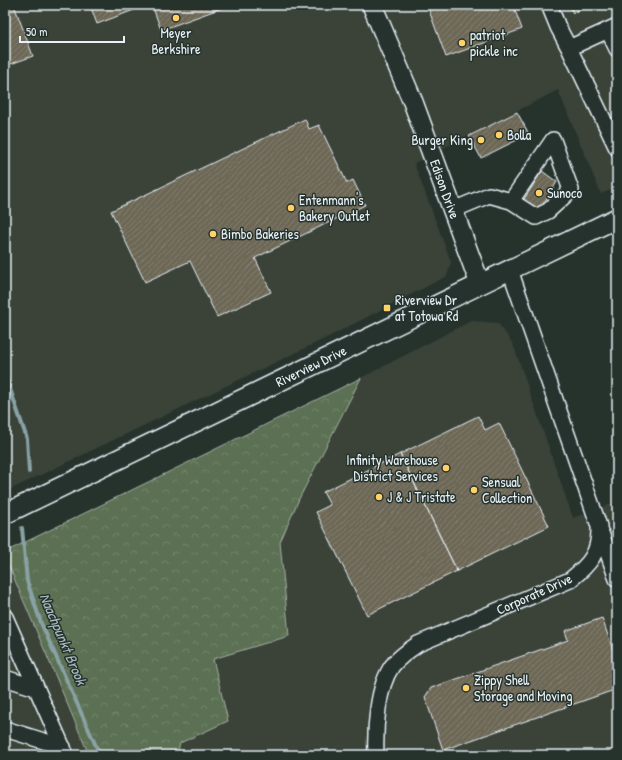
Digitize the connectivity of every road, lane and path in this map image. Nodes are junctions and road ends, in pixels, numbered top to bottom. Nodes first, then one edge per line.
1 (372, 5) edge
2 (549, 5) edge
3 (613, 28) edge
4 (569, 48) junction
5 (617, 49) edge
6 (617, 148) edge
7 (511, 201) junction
8 (453, 210) junction
9 (617, 218) edge
10 (510, 270) junction
11 (480, 284) junction
12 (6, 510) edge
13 (599, 526) junction
14 (611, 544) edge
15 (617, 578) edge
16 (5, 617) edge
17 (5, 678) edge
18 (36, 688) junction
19 (5, 729) edge
20 (64, 751) edge
21 (376, 755) edge

1 - 8 main road, Edison Drive
2 - 4 street
3 - 4 street
3 - 5 street
4 - 6 street
7 - 7 street
7 - 8 street
8 - 11 main road, Edison Drive
9 - 10 main road, Riverview Drive
10 - 11 main road, Riverview Drive
10 - 13 street, Corporate Drive
11 - 12 main road, Riverview Drive
13 - 14 street
13 - 21 street, Corporate Drive
14 - 15 street
16 - 18 street
17 - 18 street
18 - 20 street
19 - 20 street

